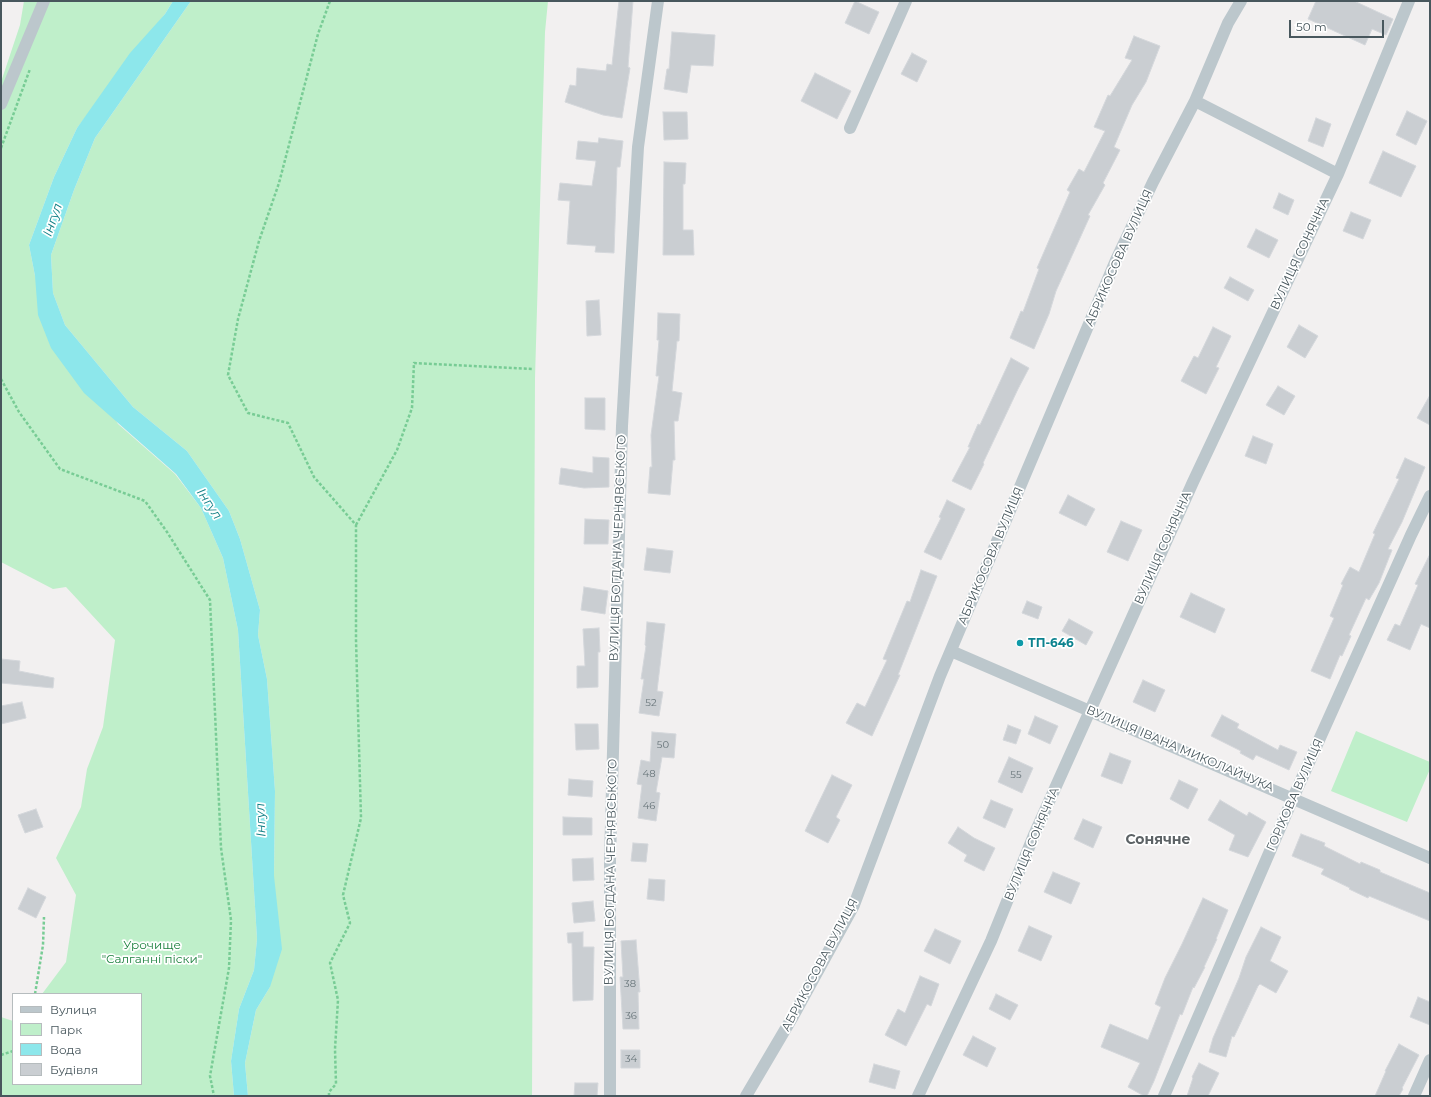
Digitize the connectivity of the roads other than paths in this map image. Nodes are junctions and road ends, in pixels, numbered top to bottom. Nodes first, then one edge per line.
1 (44, 1) edge
2 (658, 1) edge
3 (906, 1) edge
4 (1241, 1) edge
5 (1409, 1) edge
6 (1234, 7) edge
7 (1195, 101) junction
8 (1, 104) edge
9 (850, 128) dead end
10 (1338, 174) junction
11 (1430, 496) edge
12 (951, 651) junction
13 (1090, 711) junction
14 (1293, 798) junction
15 (1430, 858) edge
16 (1430, 1060) edge
17 (610, 1096) edge
18 (746, 1096) edge
19 (918, 1096) edge
20 (1164, 1096) edge
21 (1414, 1096) edge

1 - 8 street
2 - 17 street, ВУЛИЦЯ БОГДАНА ЧЕРНЯВСЬКОГО
3 - 9 street
4 - 6 street, АБРИКОСОВА ВУЛИЦЯ
5 - 10 street, ВУЛИЦЯ СОНЯЧНА
6 - 7 street, АБРИКОСОВА ВУЛИЦЯ
7 - 10 street
7 - 12 street, АБРИКОСОВА ВУЛИЦЯ
10 - 13 street, ВУЛИЦЯ СОНЯЧНА
11 - 14 street, ГОРІХОВА ВУЛИЦЯ
12 - 13 street, ВУЛИЦЯ ІВАНА МИКОЛАЙЧУКА
12 - 18 street, АБРИКОСОВА ВУЛИЦЯ
13 - 14 street, ВУЛИЦЯ ІВАНА МИКОЛАЙЧУКА
13 - 19 street, ВУЛИЦЯ СОНЯЧНА
14 - 15 street, ВУЛИЦЯ ІВАНА МИКОЛАЙЧУКА
14 - 20 street, ГОРІХОВА ВУЛИЦЯ
16 - 21 street

